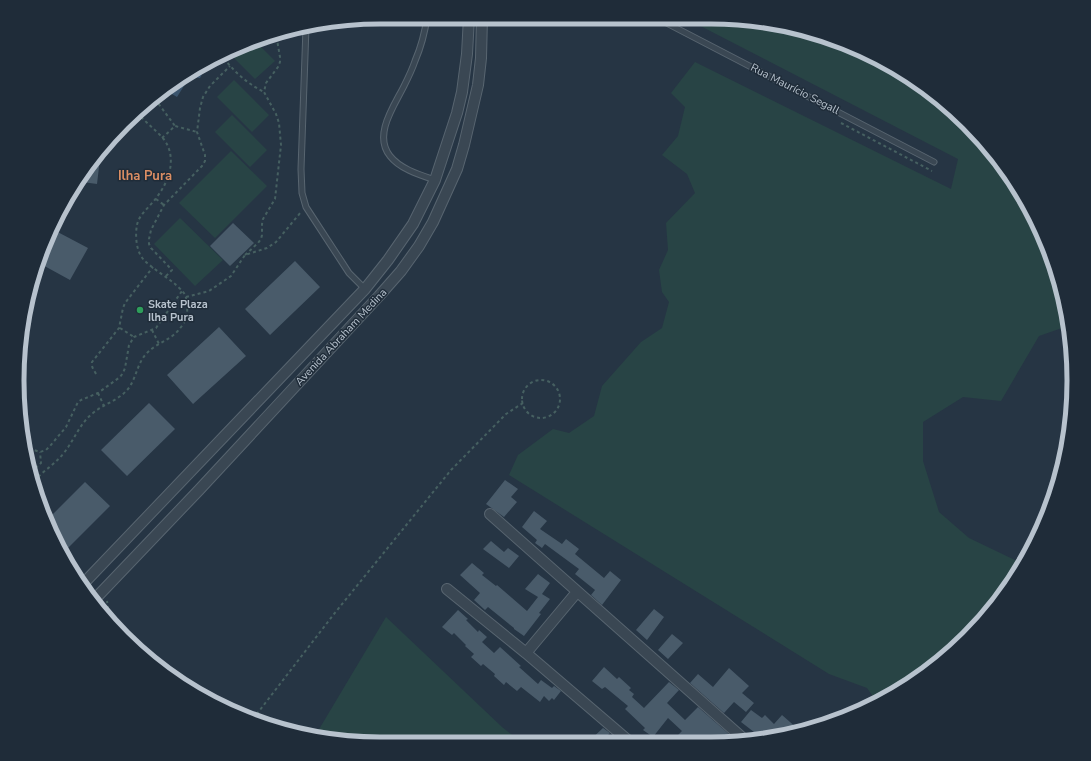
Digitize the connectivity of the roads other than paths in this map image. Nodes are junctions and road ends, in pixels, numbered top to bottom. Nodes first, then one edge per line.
1 (426, 24) edge
2 (469, 24) edge
3 (482, 24) edge
4 (669, 24) edge
5 (306, 32) edge
6 (934, 162) dead end
7 (436, 180) junction
8 (365, 289) junction
9 (310, 347) junction
10 (321, 359) junction
11 (294, 363) junction
12 (306, 375) junction
13 (490, 514) dead end
14 (86, 581) edge
15 (447, 589) dead end
16 (577, 592) junction
17 (97, 597) edge
18 (526, 653) junction
19 (740, 735) edge
20 (624, 737) edge

1 - 7 lane
2 - 7 street, Avenida Abraham Medina
3 - 10 street, Avenida Abraham Medina
4 - 6 lane, Rua Maurício Segall
5 - 8 lane
7 - 8 street, Avenida Abraham Medina
8 - 9 street, Avenida Abraham Medina
9 - 10 street
9 - 11 street, Avenida Abraham Medina
10 - 12 street, Avenida Abraham Medina
11 - 12 street
11 - 14 street, Avenida Abraham Medina
12 - 17 street, Avenida Abraham Medina
13 - 16 street
15 - 18 street
16 - 18 street
16 - 19 street
18 - 20 street

